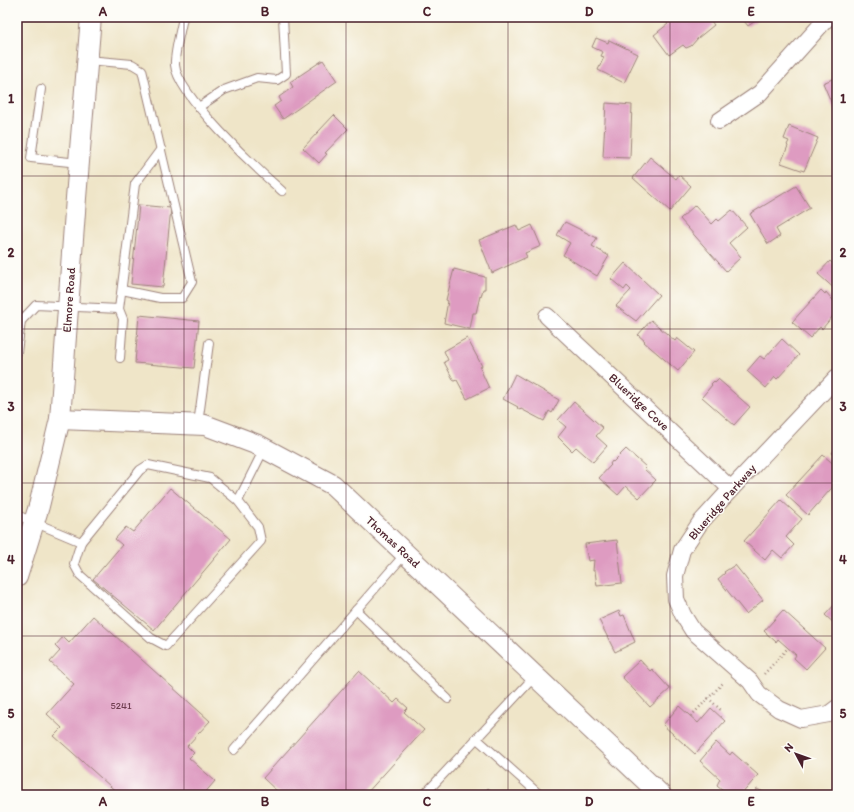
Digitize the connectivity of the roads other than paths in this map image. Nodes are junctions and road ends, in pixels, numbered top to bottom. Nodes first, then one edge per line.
1 (91, 17) edge
2 (183, 17) edge
3 (283, 17) edge
4 (828, 17) edge
5 (88, 60) junction
6 (41, 89) dead end
7 (199, 107) junction
8 (719, 121) dead end
9 (161, 149) junction
10 (79, 163) junction
11 (282, 191) dead end
12 (122, 290) junction
13 (68, 306) junction
14 (119, 309) junction
15 (547, 316) dead end
16 (209, 343) dead end
17 (17, 352) edge
18 (120, 358) dead end
19 (837, 377) edge
20 (60, 419) junction
21 (198, 425) junction
22 (264, 449) junction
23 (731, 488) junction
24 (238, 502) junction
25 (26, 519) edge
26 (81, 542) junction
27 (405, 553) junction
28 (17, 577) edge
29 (356, 610) junction
30 (535, 676) junction
31 (448, 699) dead end
32 (837, 708) edge
33 (476, 738) junction
34 (234, 750) dead end
35 (424, 795) edge
36 (540, 795) edge
37 (661, 795) edge

1 - 5 street, Elmore Road
2 - 7 lane
3 - 7 lane
4 - 8 street
5 - 9 lane
5 - 10 street, Elmore Road
6 - 10 lane
7 - 11 lane
9 - 12 lane
9 - 12 lane
10 - 13 street, Elmore Road
12 - 14 lane
13 - 14 lane
13 - 17 lane
13 - 20 street, Elmore Road
14 - 18 lane
15 - 23 street, Blueridge Cove
16 - 21 lane
19 - 23 street, Blueridge Parkway
20 - 21 street, Thomas Road
20 - 25 street, Elmore Road
21 - 22 street, Thomas Road
22 - 24 lane
22 - 27 street, Thomas Road
23 - 32 street, Blueridge Parkway
24 - 26 lane
24 - 26 lane
25 - 26 lane
25 - 28 street, Elmore Road
27 - 29 lane
27 - 30 street, Thomas Road
29 - 31 lane
29 - 34 lane
30 - 33 lane
30 - 37 street, Thomas Road
33 - 35 lane
33 - 36 lane

